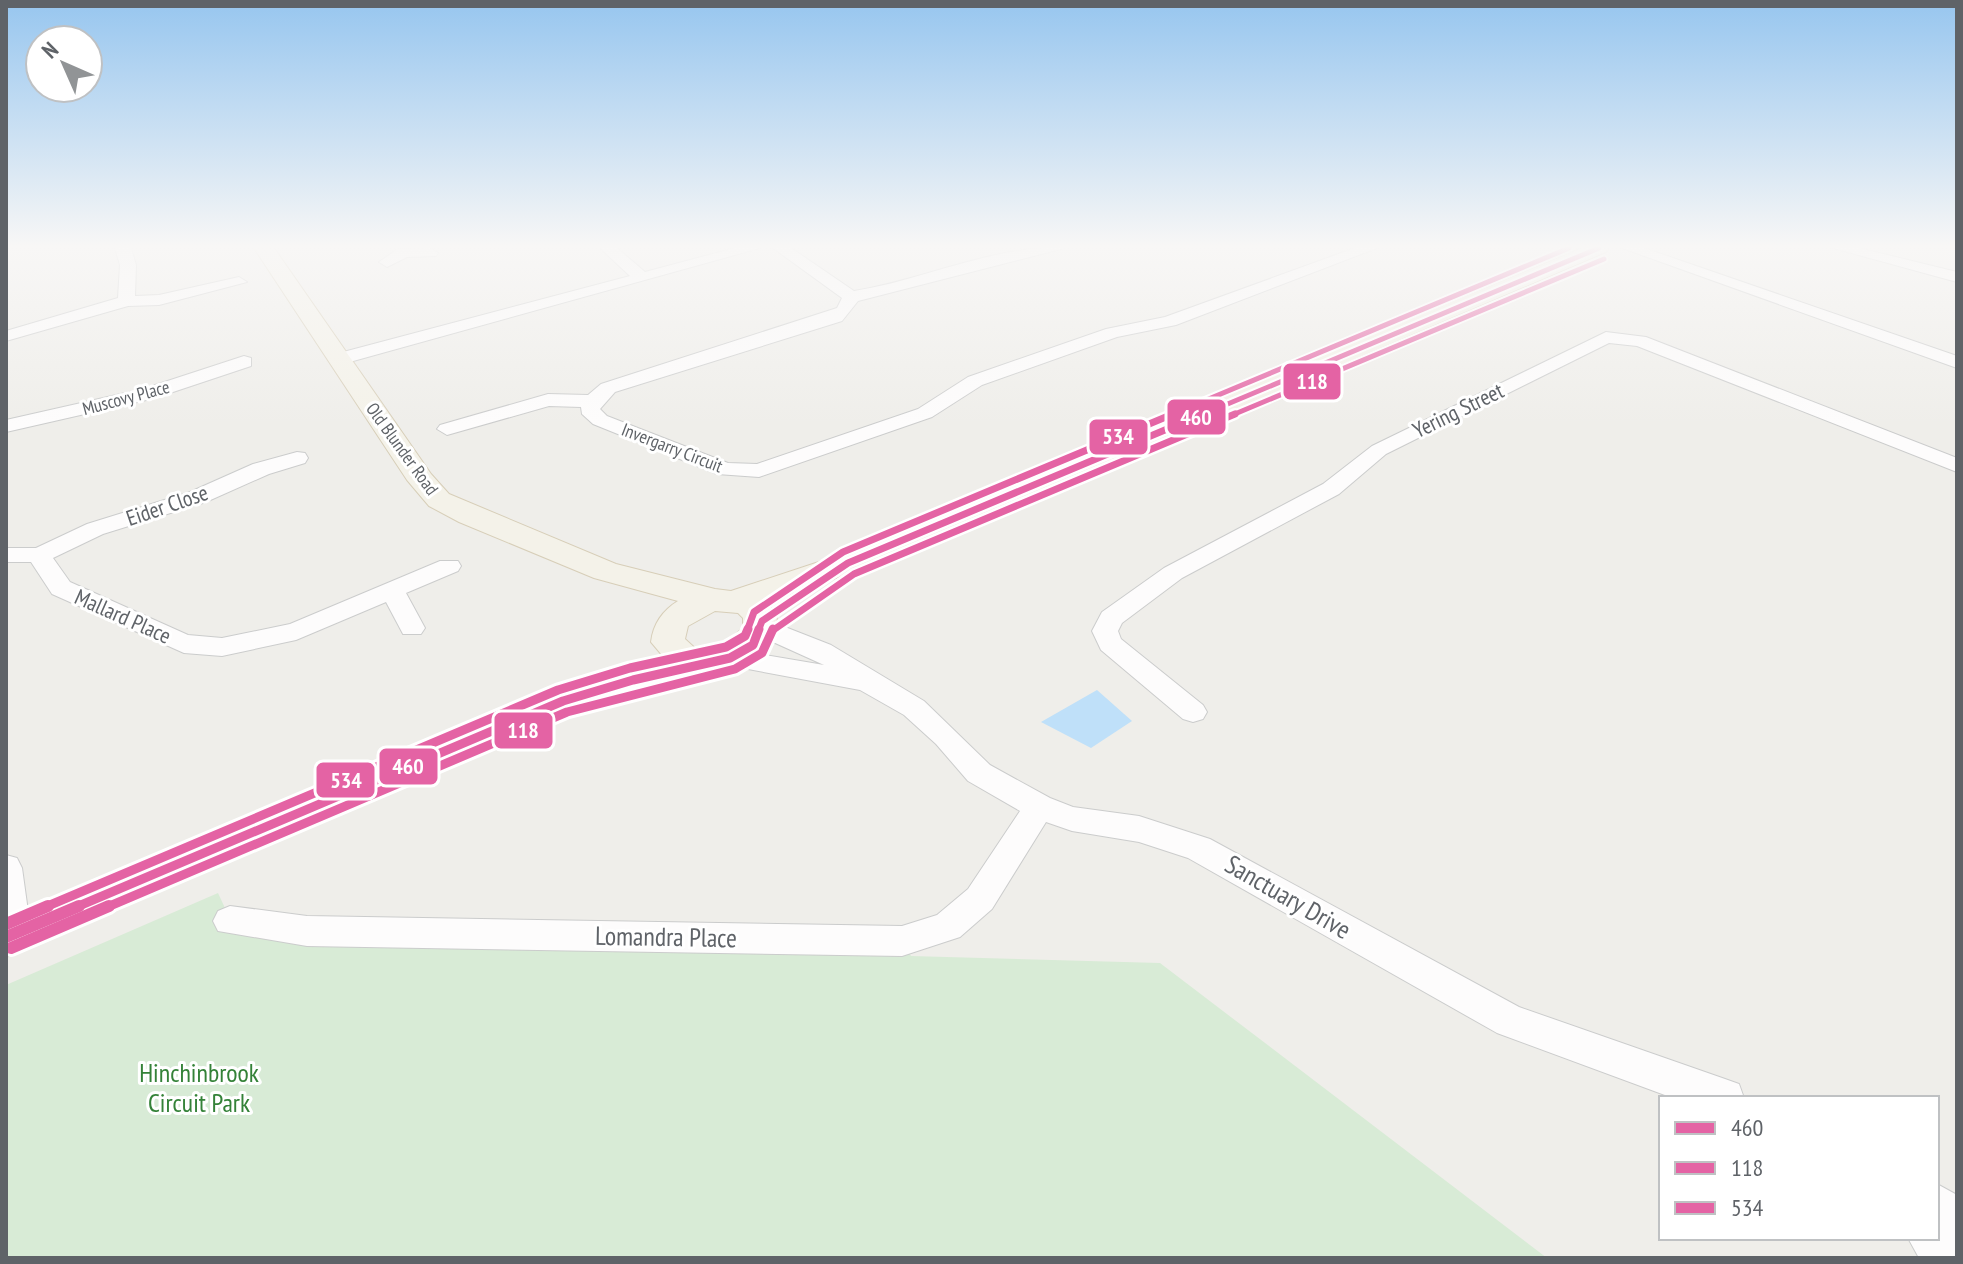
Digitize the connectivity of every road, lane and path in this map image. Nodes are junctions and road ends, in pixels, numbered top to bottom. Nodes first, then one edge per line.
1 (109, 307) edge
2 (304, 307) edge
3 (531, 307) edge
4 (846, 307) edge
5 (1208, 307) edge
6 (1458, 307) edge
7 (1799, 307) edge
8 (6, 336) edge
9 (339, 359) junction
10 (244, 362) dead end
11 (1957, 362) edge
12 (593, 401) junction
13 (6, 426) edge
14 (447, 429) dead end
15 (297, 458) dead end
16 (1957, 466) edge
17 (6, 555) edge
18 (40, 555) junction
19 (449, 566) dead end
20 (605, 571) junction
21 (392, 590) junction
22 (743, 612) junction
23 (412, 628) dead end
24 (670, 628) junction
25 (722, 660) junction
26 (867, 682) junction
27 (563, 701) junction
28 (1193, 712) dead end
29 (1039, 807) junction
30 (6, 868) edge
31 (230, 921) dead end
32 (10, 935) edge
33 (1719, 1096) edge
34 (1939, 1207) edge
35 (1957, 1221) edge
36 (1931, 1240) edge
37 (1948, 1258) edge

1 - 8 street
2 - 9 main road, Old Blunder Road
3 - 9 street
4 - 12 street
5 - 12 street, Invergarry Circuit
6 - 22 main road
7 - 11 street
9 - 20 main road, Old Blunder Road
10 - 13 street, Muscovy Place
12 - 14 street
15 - 18 street, Eider Close
16 - 28 street, Yering Street
17 - 18 street
18 - 21 street, Mallard Place
19 - 21 street, Mallard Place
20 - 22 main road, Old Blunder Road
20 - 24 main road, Old Blunder Road
21 - 23 street
22 - 24 main road
22 - 25 main road
22 - 26 street, Sanctuary Drive
24 - 25 main road, Old Blunder Road
24 - 27 main road
25 - 26 street, Sanctuary Drive
25 - 27 main road
26 - 29 street, Sanctuary Drive
27 - 32 main road
29 - 31 street, Lomandra Place
29 - 33 street, Sanctuary Drive
30 - 32 street
34 - 35 street
36 - 37 street

